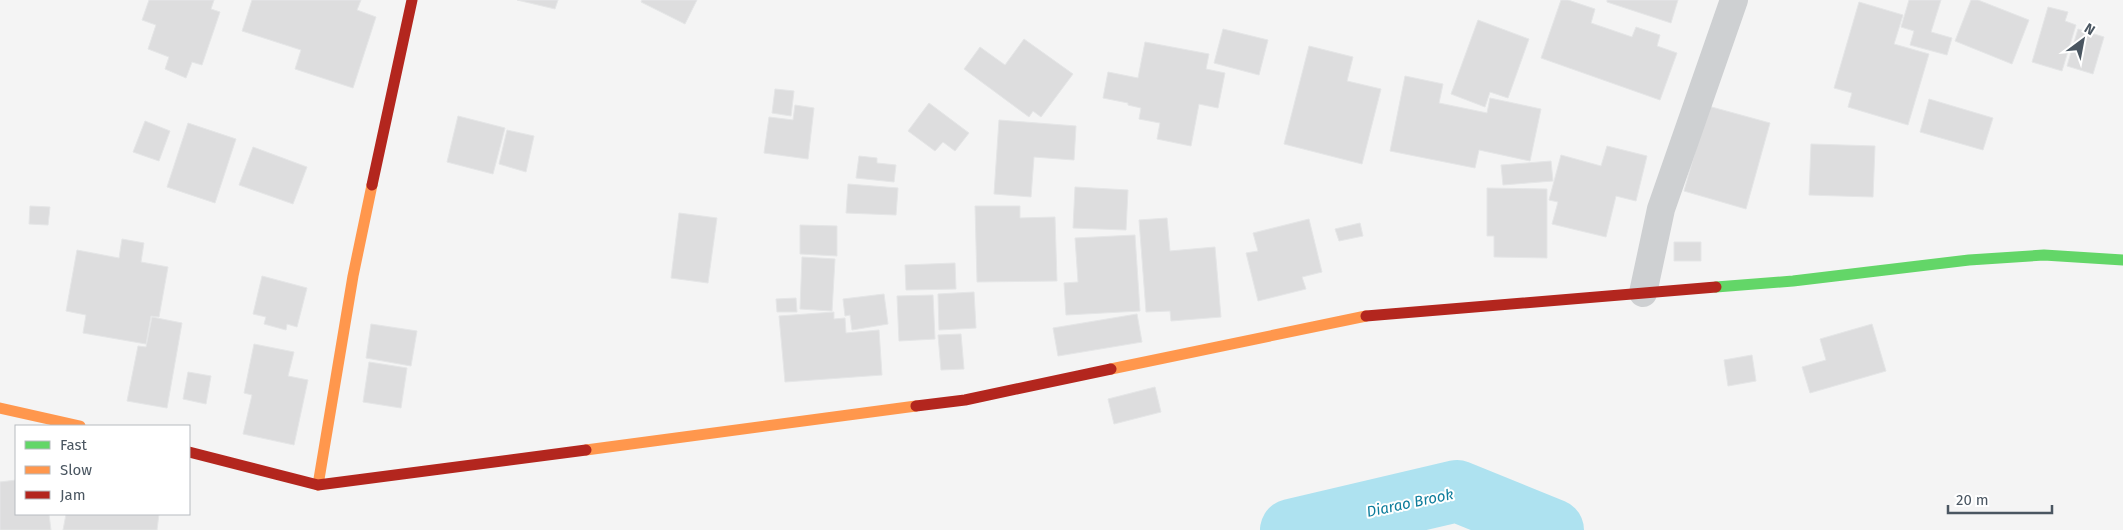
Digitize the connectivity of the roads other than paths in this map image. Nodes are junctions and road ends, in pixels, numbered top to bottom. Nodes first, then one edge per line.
1 (412, 0) edge
2 (1734, 0) edge
3 (2123, 260) edge
4 (1643, 293) junction
5 (0, 408) edge
6 (76, 425) edge
7 (190, 452) edge
8 (318, 485) junction

1 - 8 street
2 - 4 street
3 - 4 street
4 - 8 street
5 - 6 street
7 - 8 street

